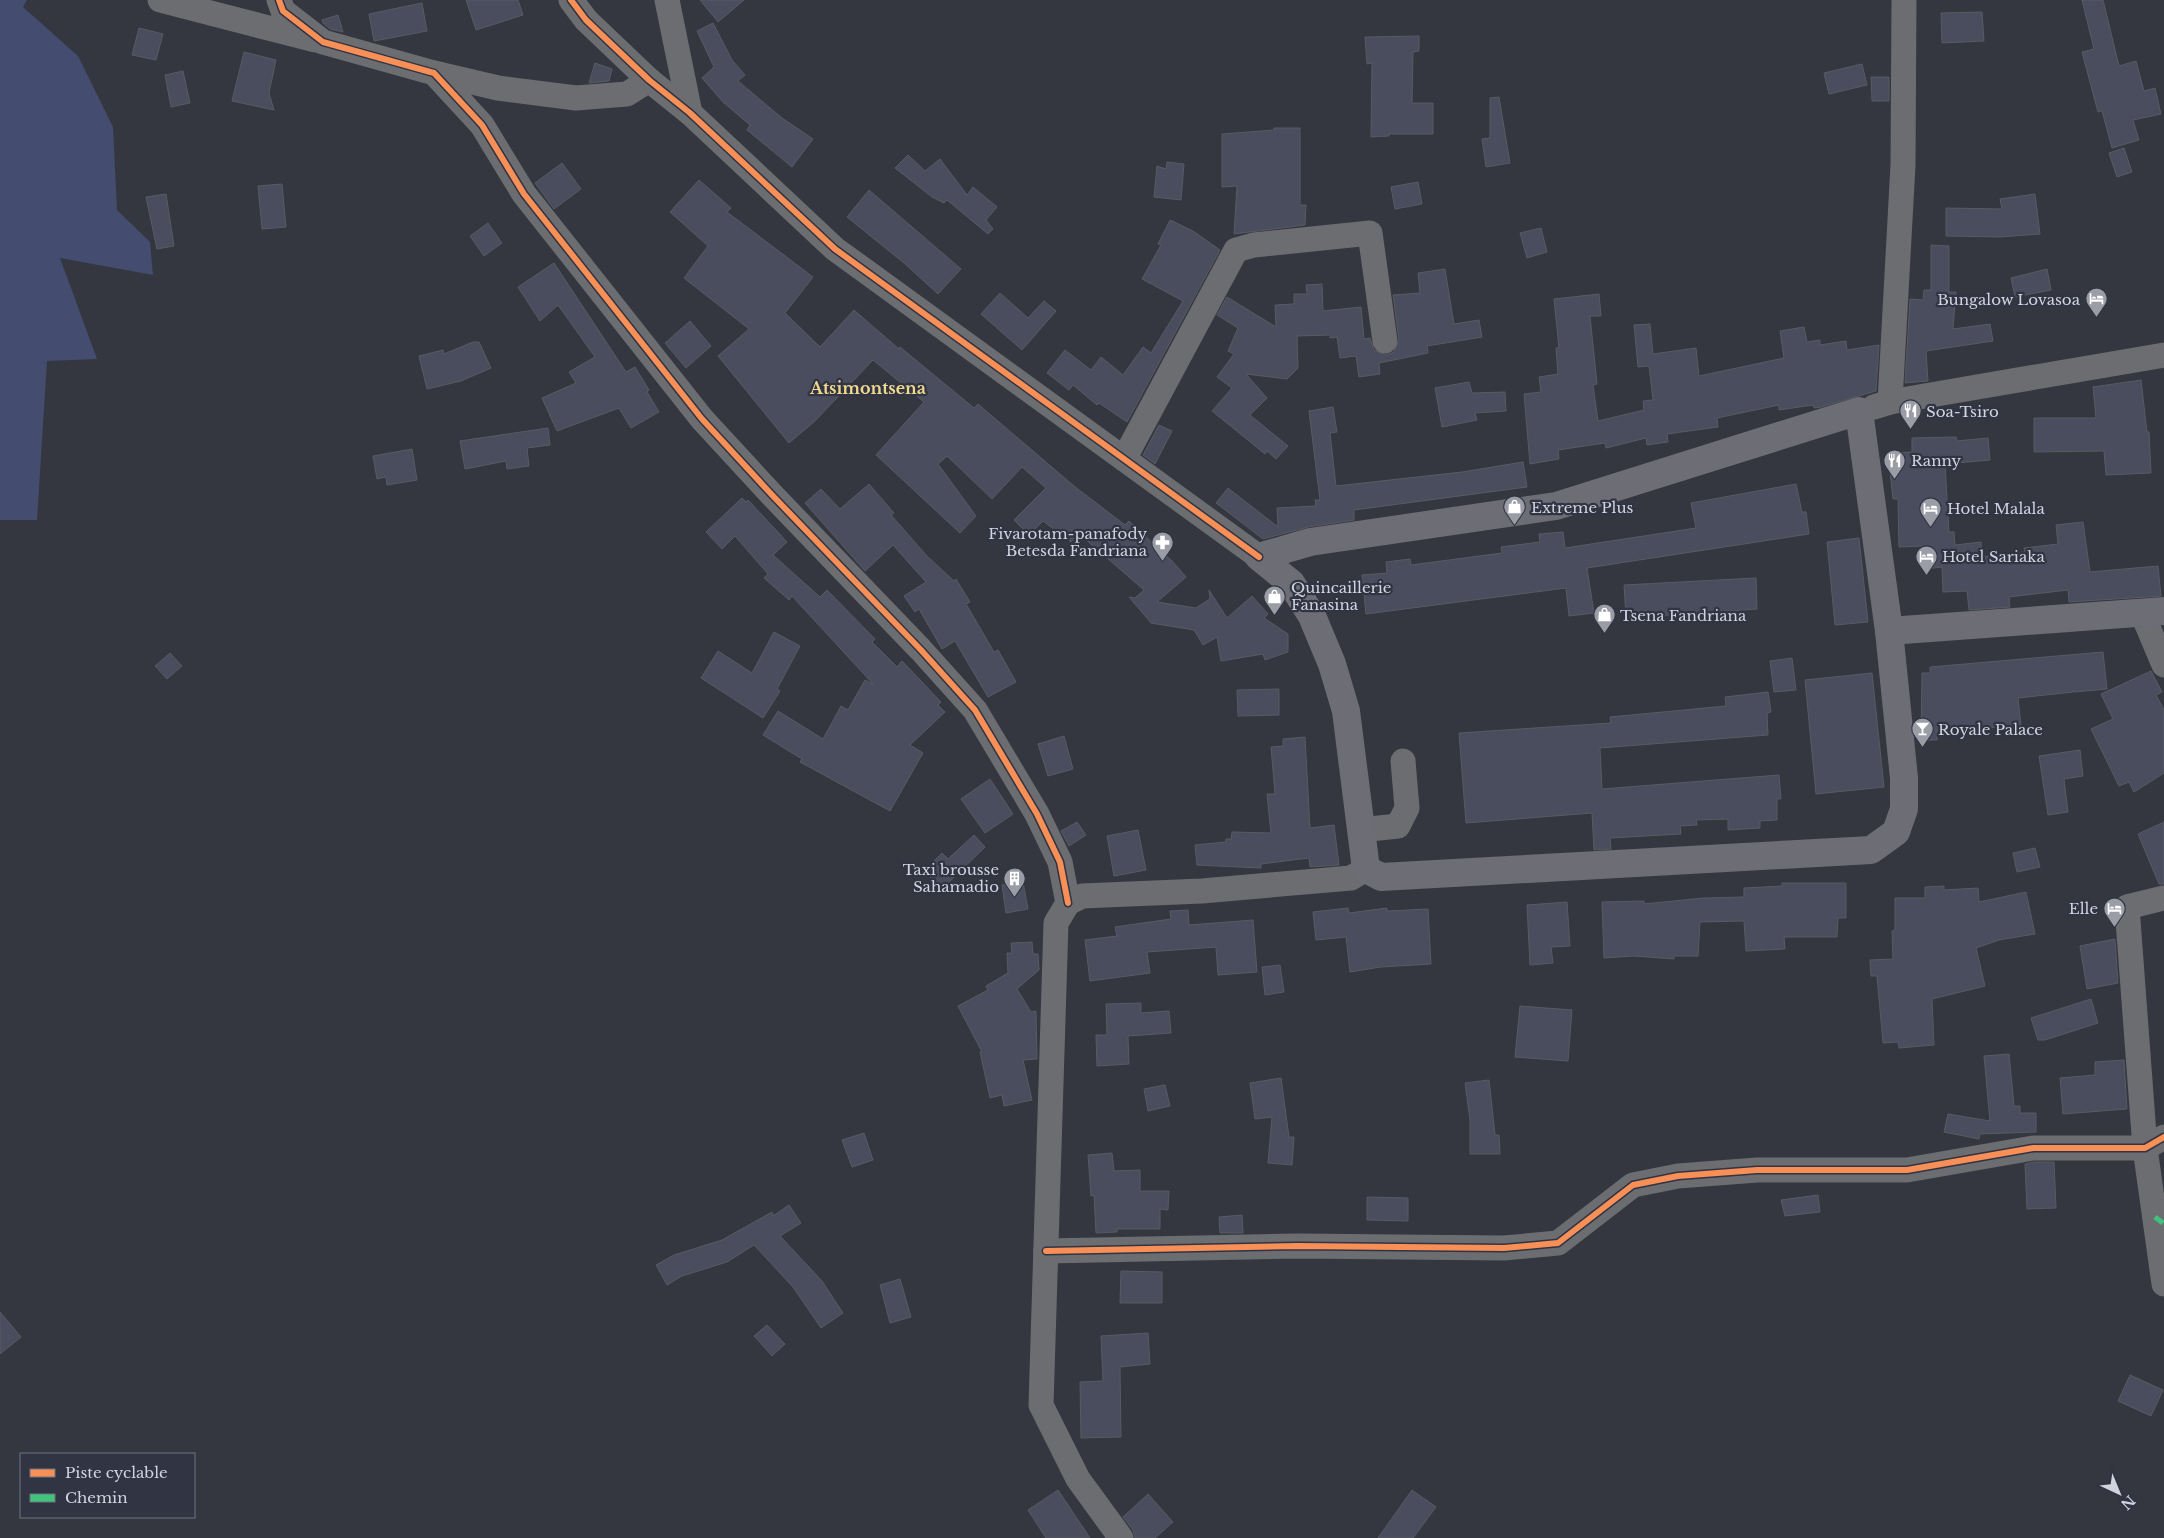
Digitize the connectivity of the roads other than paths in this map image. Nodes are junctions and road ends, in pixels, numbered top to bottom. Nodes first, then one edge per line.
1 (160, 0) edge
2 (279, 0) edge
3 (571, 0) edge
4 (667, 0) edge
5 (1904, 0) edge
6 (323, 42) junction
7 (434, 73) junction
8 (649, 80) junction
9 (498, 88) junction
10 (690, 113) junction
11 (482, 124) junction
12 (1386, 341) dead end
13 (2164, 355) edge
14 (1890, 402) junction
15 (1859, 411) junction
16 (1124, 459) junction
17 (1259, 556) junction
18 (2153, 612) edge
19 (1888, 631) junction
20 (2164, 665) edge
21 (1403, 760) dead end
22 (1360, 830) junction
23 (1366, 870) junction
24 (2164, 898) edge
25 (1068, 903) junction
26 (2155, 1142) edge
27 (1046, 1251) junction
28 (2164, 1284) edge
29 (1121, 1538) edge

1 - 6 street
2 - 6 street
3 - 8 street
4 - 10 street
5 - 14 street
6 - 7 street
7 - 9 street
7 - 11 street
8 - 9 street
8 - 10 street
9 - 11 street
10 - 16 street
11 - 25 street
12 - 16 street
13 - 14 street
14 - 15 street
15 - 17 main road
15 - 19 main road
16 - 17 street
17 - 22 main road
18 - 19 main road
18 - 20 street
19 - 23 main road
21 - 22 street
22 - 23 main road
23 - 25 street
24 - 26 street
25 - 27 street
26 - 27 street
26 - 28 street
27 - 29 street

